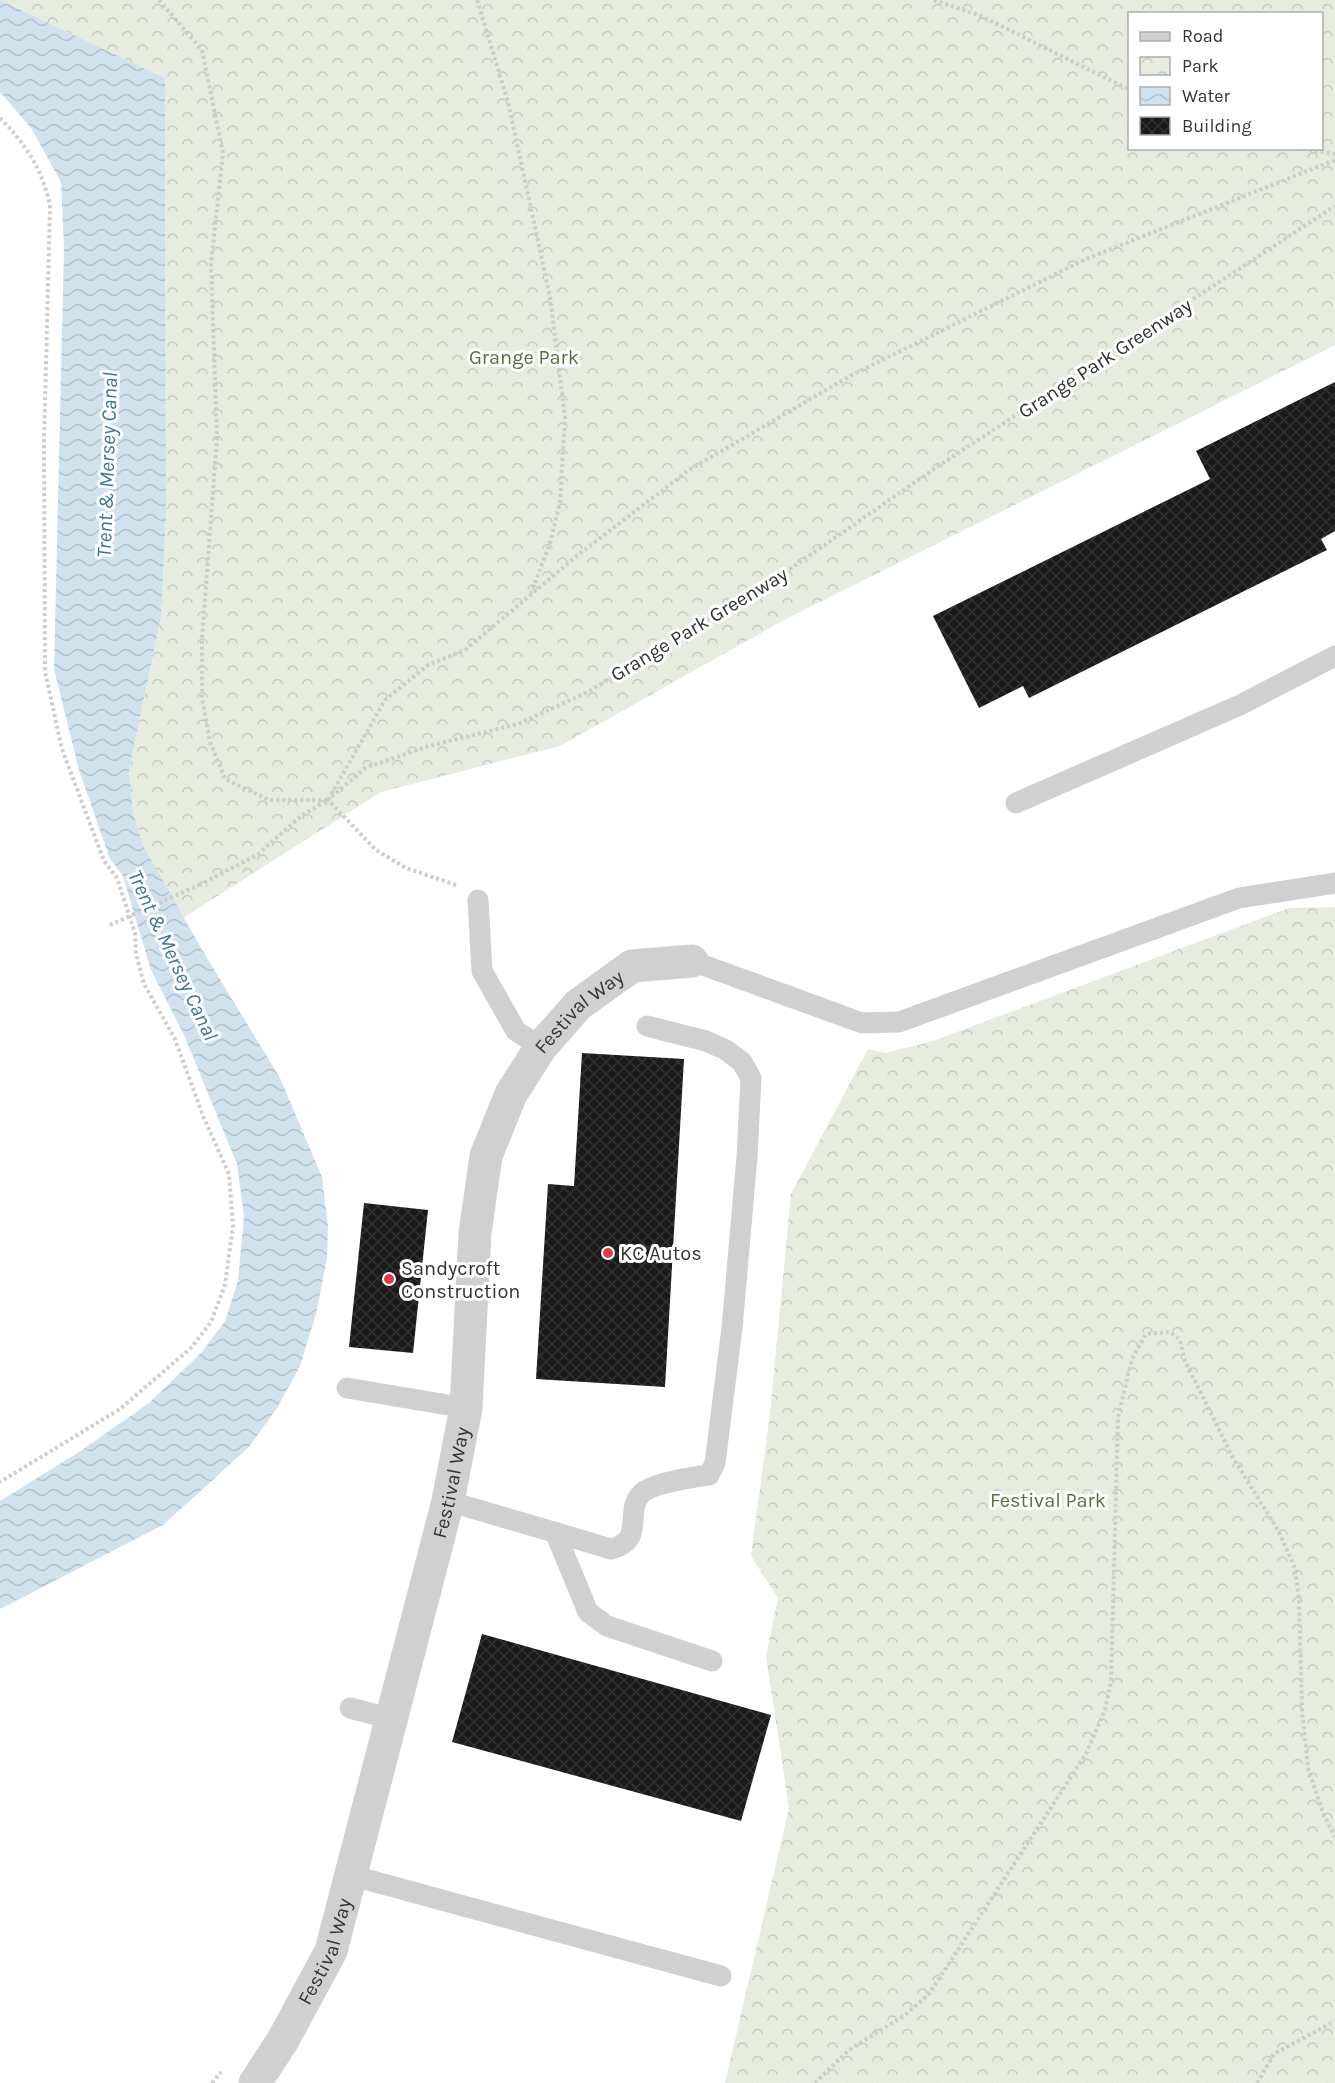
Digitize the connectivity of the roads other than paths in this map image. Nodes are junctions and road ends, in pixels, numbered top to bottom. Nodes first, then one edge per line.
1 (1335, 656) edge
2 (1016, 803) dead end
3 (1335, 883) edge
4 (478, 900) road end
5 (692, 961) joint
6 (648, 1026) dead end
7 (541, 1047) junction
8 (347, 1388) dead end
9 (466, 1408) junction
10 (448, 1501) junction
11 (555, 1532) junction
12 (712, 1661) dead end
13 (350, 1708) dead end
14 (392, 1719) junction
15 (350, 1875) junction
16 (721, 1976) dead end
17 (255, 2083) edge

1 - 2 lane
3 - 5 lane
4 - 7 lane
5 - 7 street, Festival Way
6 - 11 lane
7 - 9 street, Festival Way
8 - 9 lane
9 - 10 street, Festival Way
10 - 11 lane
10 - 14 street, Festival Way
11 - 12 lane
13 - 14 lane
14 - 15 street, Festival Way
15 - 16 lane
15 - 17 street, Festival Way

